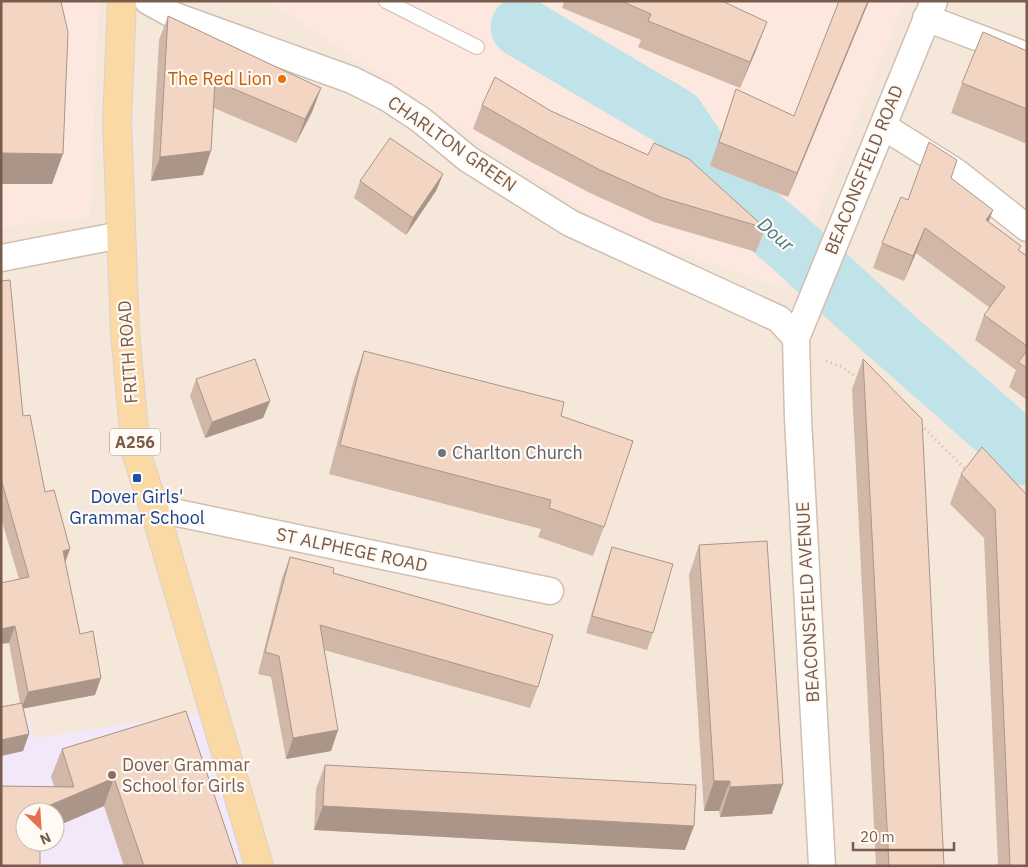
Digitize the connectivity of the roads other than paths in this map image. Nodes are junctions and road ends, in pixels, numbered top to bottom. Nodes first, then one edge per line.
1 (122, 1) edge
2 (148, 1) edge
3 (386, 1) edge
4 (930, 10) edge
5 (477, 47) dead end
6 (1027, 56) edge
7 (883, 126) junction
8 (1027, 228) edge
9 (121, 235) junction
10 (1, 258) edge
11 (796, 338) junction
12 (154, 508) junction
13 (550, 591) dead end
14 (259, 866) edge
15 (822, 866) edge

1 - 9 main road, FRITH ROAD / A256
2 - 11 street, CHARLTON GREEN
3 - 5 lane
4 - 6 street
4 - 7 street, BEACONSFIELD ROAD
7 - 8 street
7 - 11 street, BEACONSFIELD ROAD
9 - 10 street
9 - 12 main road, FRITH ROAD / A256
11 - 15 street, BEACONSFIELD AVENUE
12 - 13 street, ST ALPHEGE ROAD
12 - 14 main road, FRITH ROAD / A256

